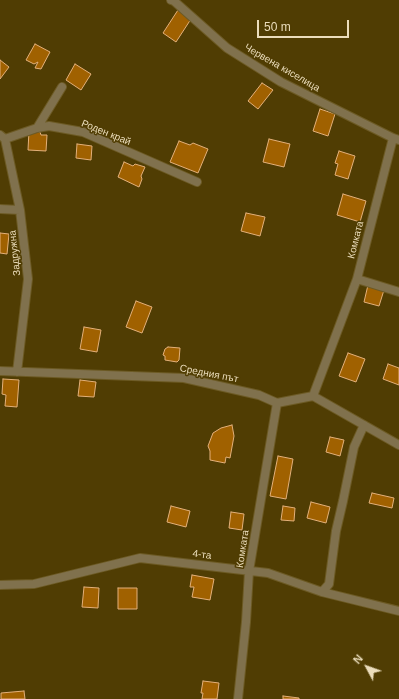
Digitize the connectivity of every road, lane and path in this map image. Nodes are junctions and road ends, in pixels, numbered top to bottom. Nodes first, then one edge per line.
1 (174, 0) edge
2 (62, 87) dead end
3 (37, 128) junction
4 (2, 137) edge
5 (396, 139) edge
6 (197, 182) dead end
7 (0, 209) edge
8 (20, 210) junction
9 (357, 279) junction
10 (399, 292) edge
11 (0, 371) edge
12 (17, 372) junction
13 (314, 396) junction
14 (277, 403) junction
15 (364, 425) junction
16 (399, 445) edge
17 (249, 571) junction
18 (0, 584) edge
19 (322, 592) junction
20 (399, 611) edge
21 (238, 699) edge

1 - 5 street, Червена киселица
2 - 3 street
3 - 4 street, Роден край
3 - 6 street, Роден край
4 - 8 street, Задружна
5 - 9 street, Комката
7 - 8 street
8 - 12 street, Задружна
9 - 10 street
9 - 13 street, Комката
11 - 12 street, Средния път
12 - 14 street, Средния път
13 - 14 street
13 - 15 street
14 - 17 street, Комката
15 - 16 street
15 - 19 street
17 - 18 street, 4-та
17 - 19 street, 4-та
17 - 21 street, Комката
19 - 20 street, 4-та

